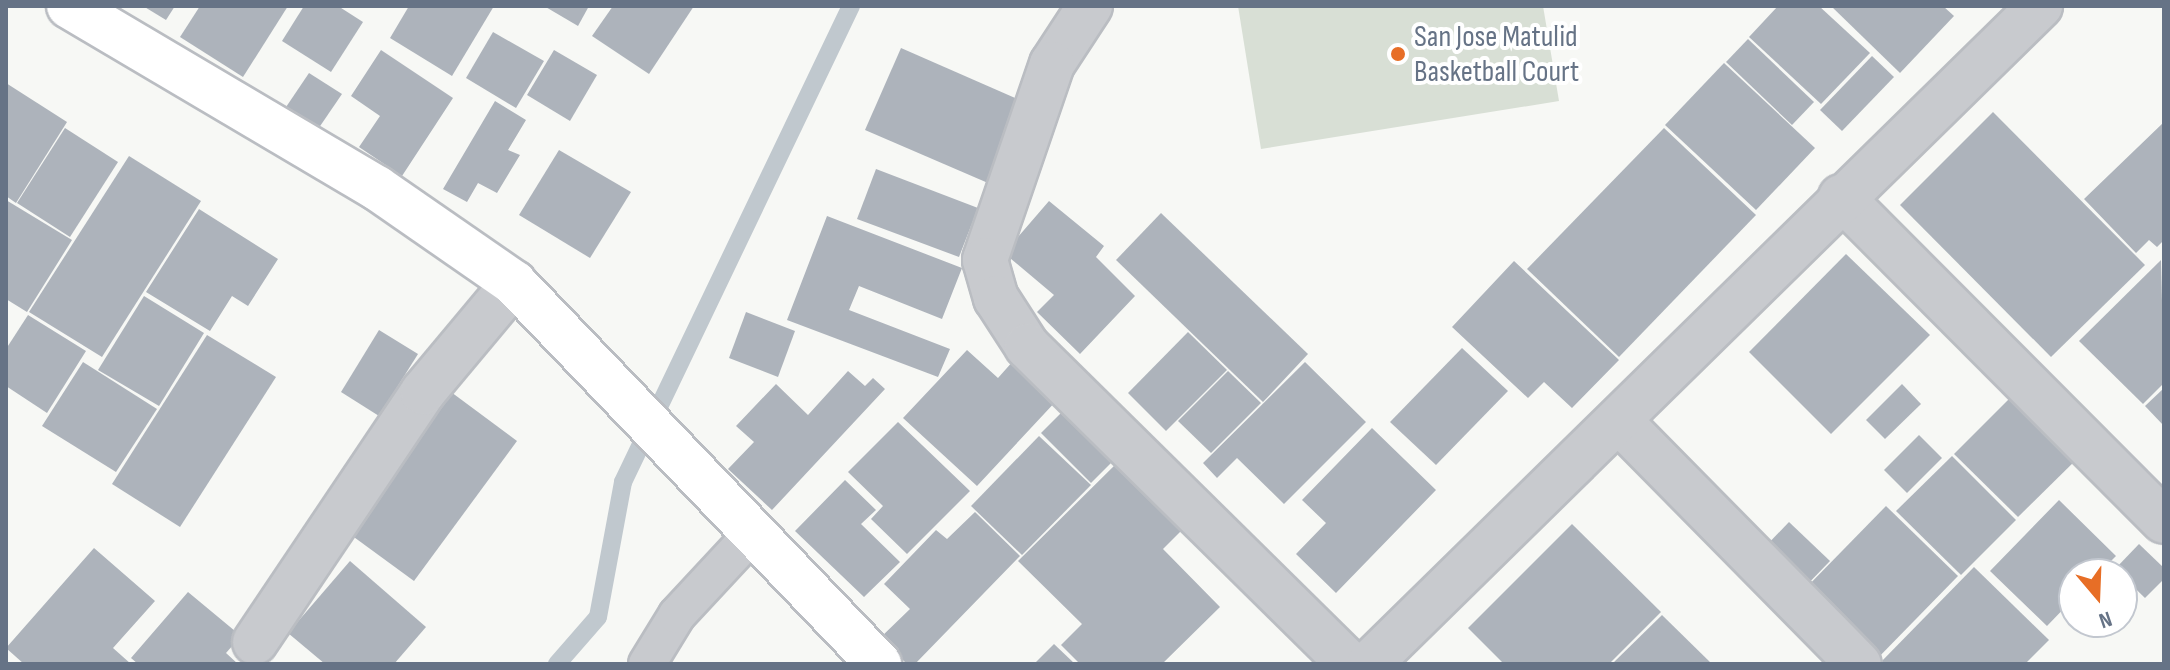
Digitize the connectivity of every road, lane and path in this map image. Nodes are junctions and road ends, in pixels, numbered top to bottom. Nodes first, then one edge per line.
1 (69, 6) edge
2 (1090, 6) edge
3 (2040, 6) edge
4 (1841, 197) junction
5 (514, 283) junction
6 (1620, 422) junction
7 (2164, 521) edge
8 (754, 532) junction
9 (255, 642) dead end
10 (647, 664) edge
11 (879, 664) edge
12 (1350, 664) edge
13 (1369, 664) edge
14 (1859, 664) edge

1 - 5 street
2 - 12 street
3 - 4 street
4 - 6 street
4 - 7 street
5 - 8 street
5 - 9 street
6 - 13 street
6 - 14 street
8 - 10 lane
8 - 11 street

